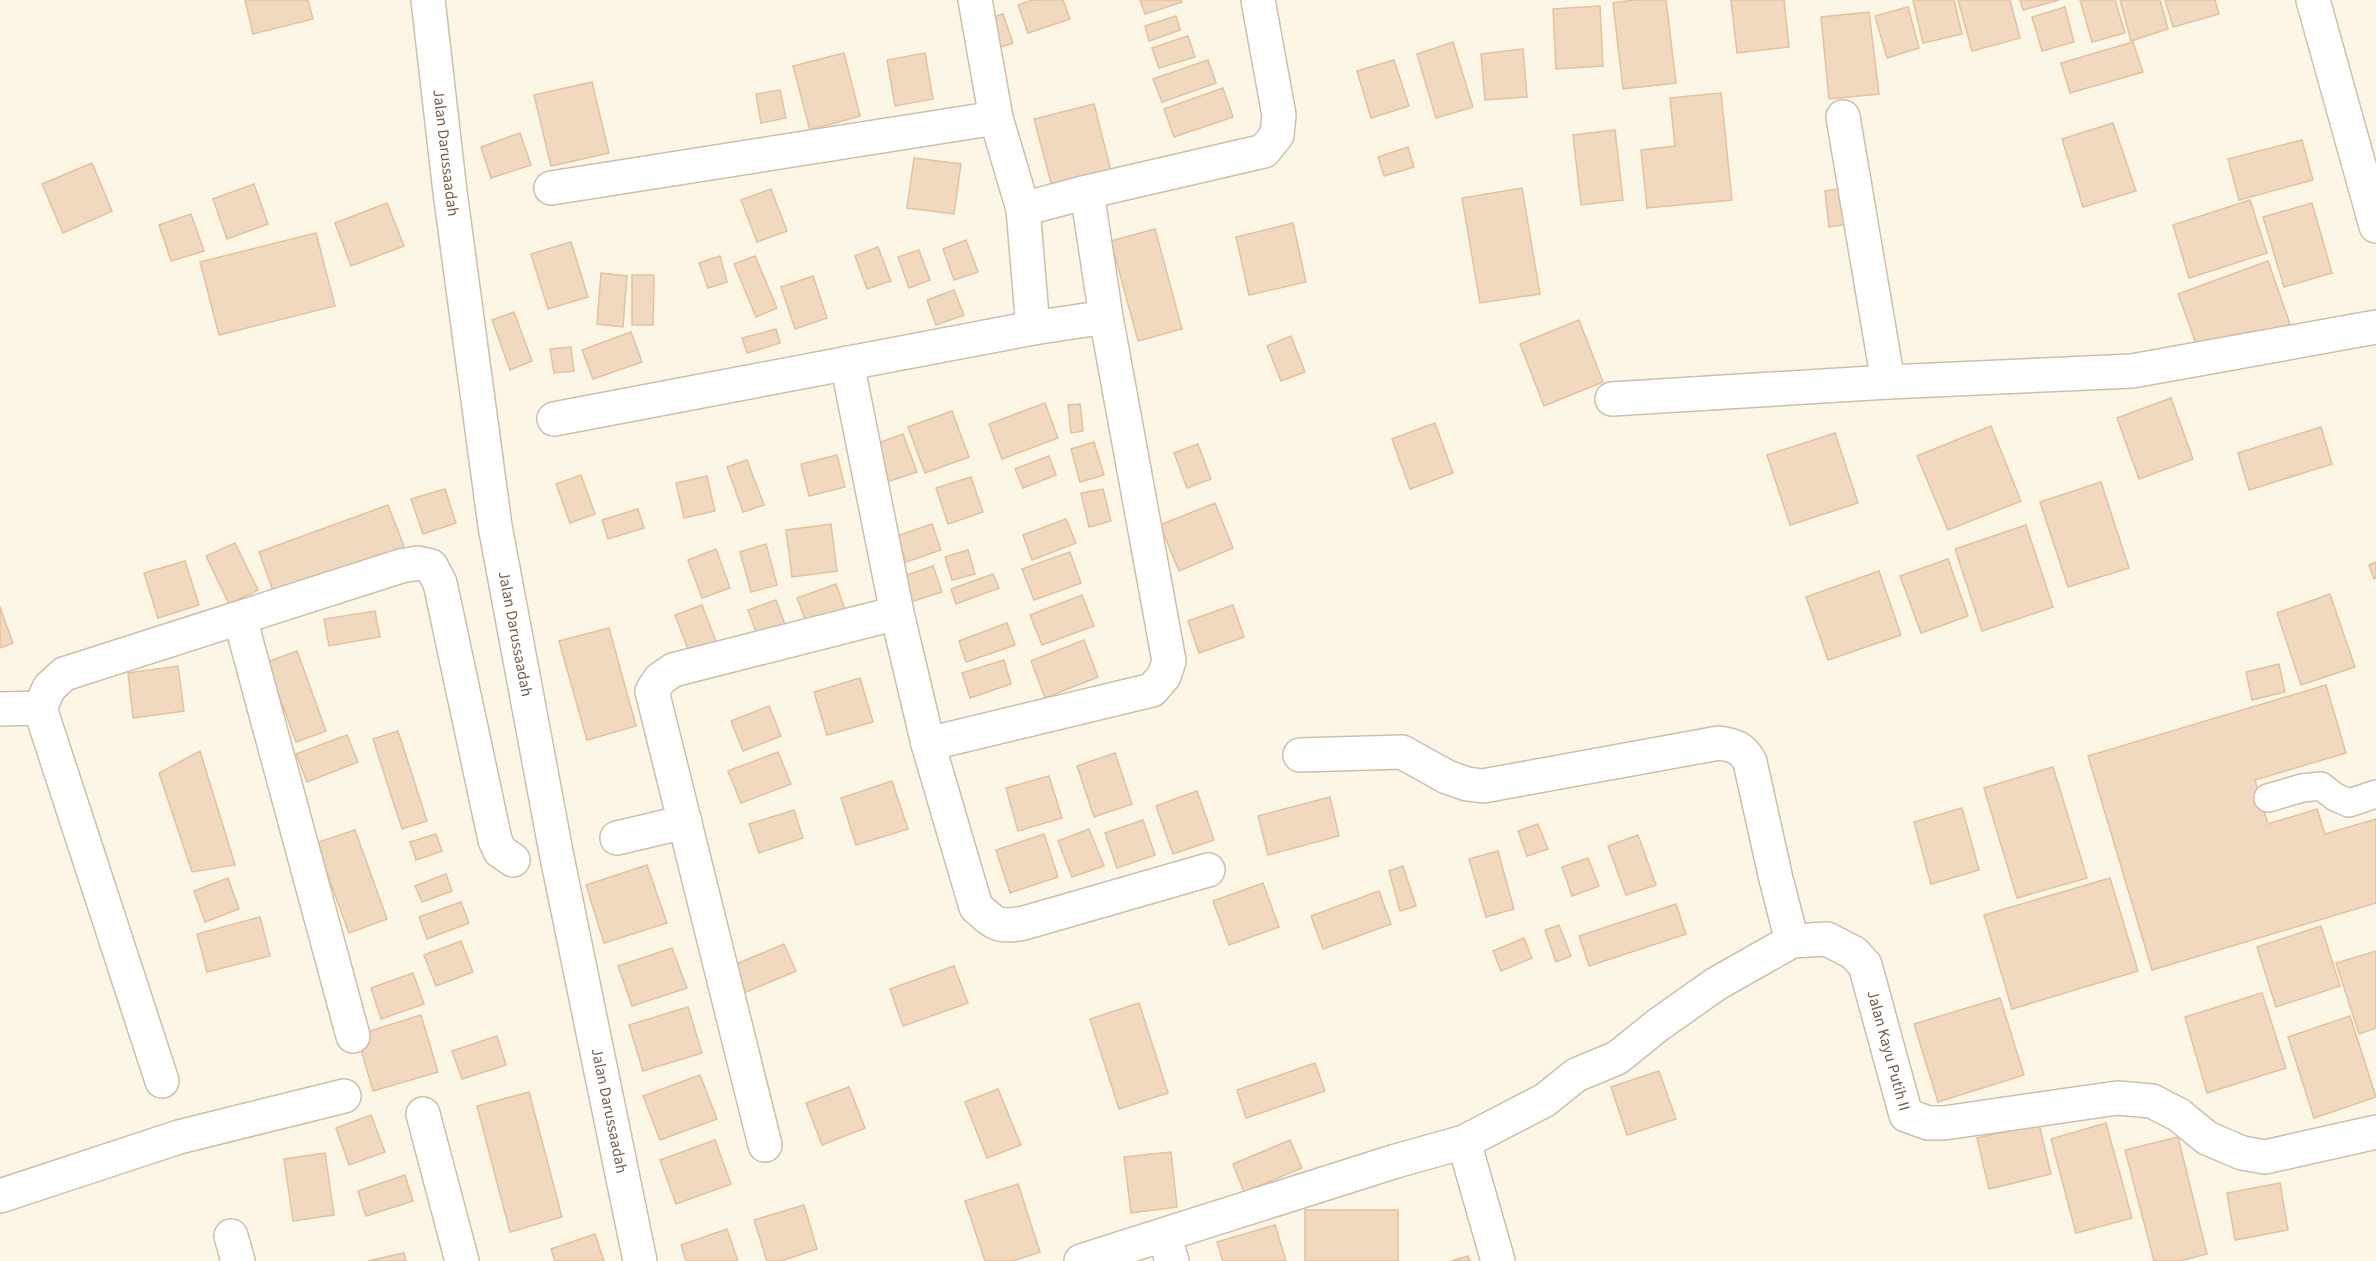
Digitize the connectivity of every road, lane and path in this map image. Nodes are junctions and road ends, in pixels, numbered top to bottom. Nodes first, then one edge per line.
1 (428, 0) edge
2 (975, 0) edge
3 (1262, 0) edge
4 (2313, 0) edge
5 (1843, 117) dead end
6 (996, 118) junction
7 (551, 188) dead end
8 (1087, 192) junction
9 (1023, 209) junction
10 (2376, 226) edge
11 (1106, 317) junction
12 (2376, 327) edge
13 (1033, 328) junction
14 (847, 363) junction
15 (1888, 382) junction
16 (1612, 399) dead end
17 (554, 419) dead end
18 (897, 613) junction
19 (240, 618) junction
20 (40, 708) junction
21 (0, 709) edge
22 (928, 744) junction
23 (1300, 755) dead end
24 (2376, 794) edge
25 (2268, 798) dead end
26 (685, 822) junction
27 (617, 838) dead end
28 (513, 860) dead end
29 (1208, 870) dead end
30 (1792, 941) junction
31 (352, 1036) dead end
32 (162, 1082) dead end
33 (344, 1096) dead end
34 (423, 1114) dead end
35 (2376, 1132) edge
36 (1464, 1142) junction
37 (765, 1145) dead end
38 (0, 1196) edge
39 (1168, 1248) edge
40 (462, 1261) edge
41 (640, 1261) edge
42 (1081, 1261) edge
43 (1498, 1261) edge

1 - 41 street, Jalan Darussaadah
2 - 6 street
3 - 8 street
4 - 10 street
5 - 15 street
6 - 7 street
6 - 9 street
8 - 9 street
8 - 11 street
9 - 13 street
11 - 13 street
11 - 22 street
12 - 15 street
13 - 14 street
14 - 17 street
14 - 18 street
15 - 16 street
18 - 22 street
18 - 26 street
19 - 20 street
19 - 28 street
19 - 31 street
20 - 21 street
20 - 32 street
22 - 29 street
23 - 30 street
24 - 25 lane
26 - 27 street
26 - 37 street
30 - 35 street, Jalan Kayu Putih II
30 - 36 street, Jalan Kayu Putih II
33 - 38 street
34 - 40 street
36 - 39 street, Jalan Kayu Putih II
36 - 43 street
39 - 42 street, Jalan Kayu Putih II

